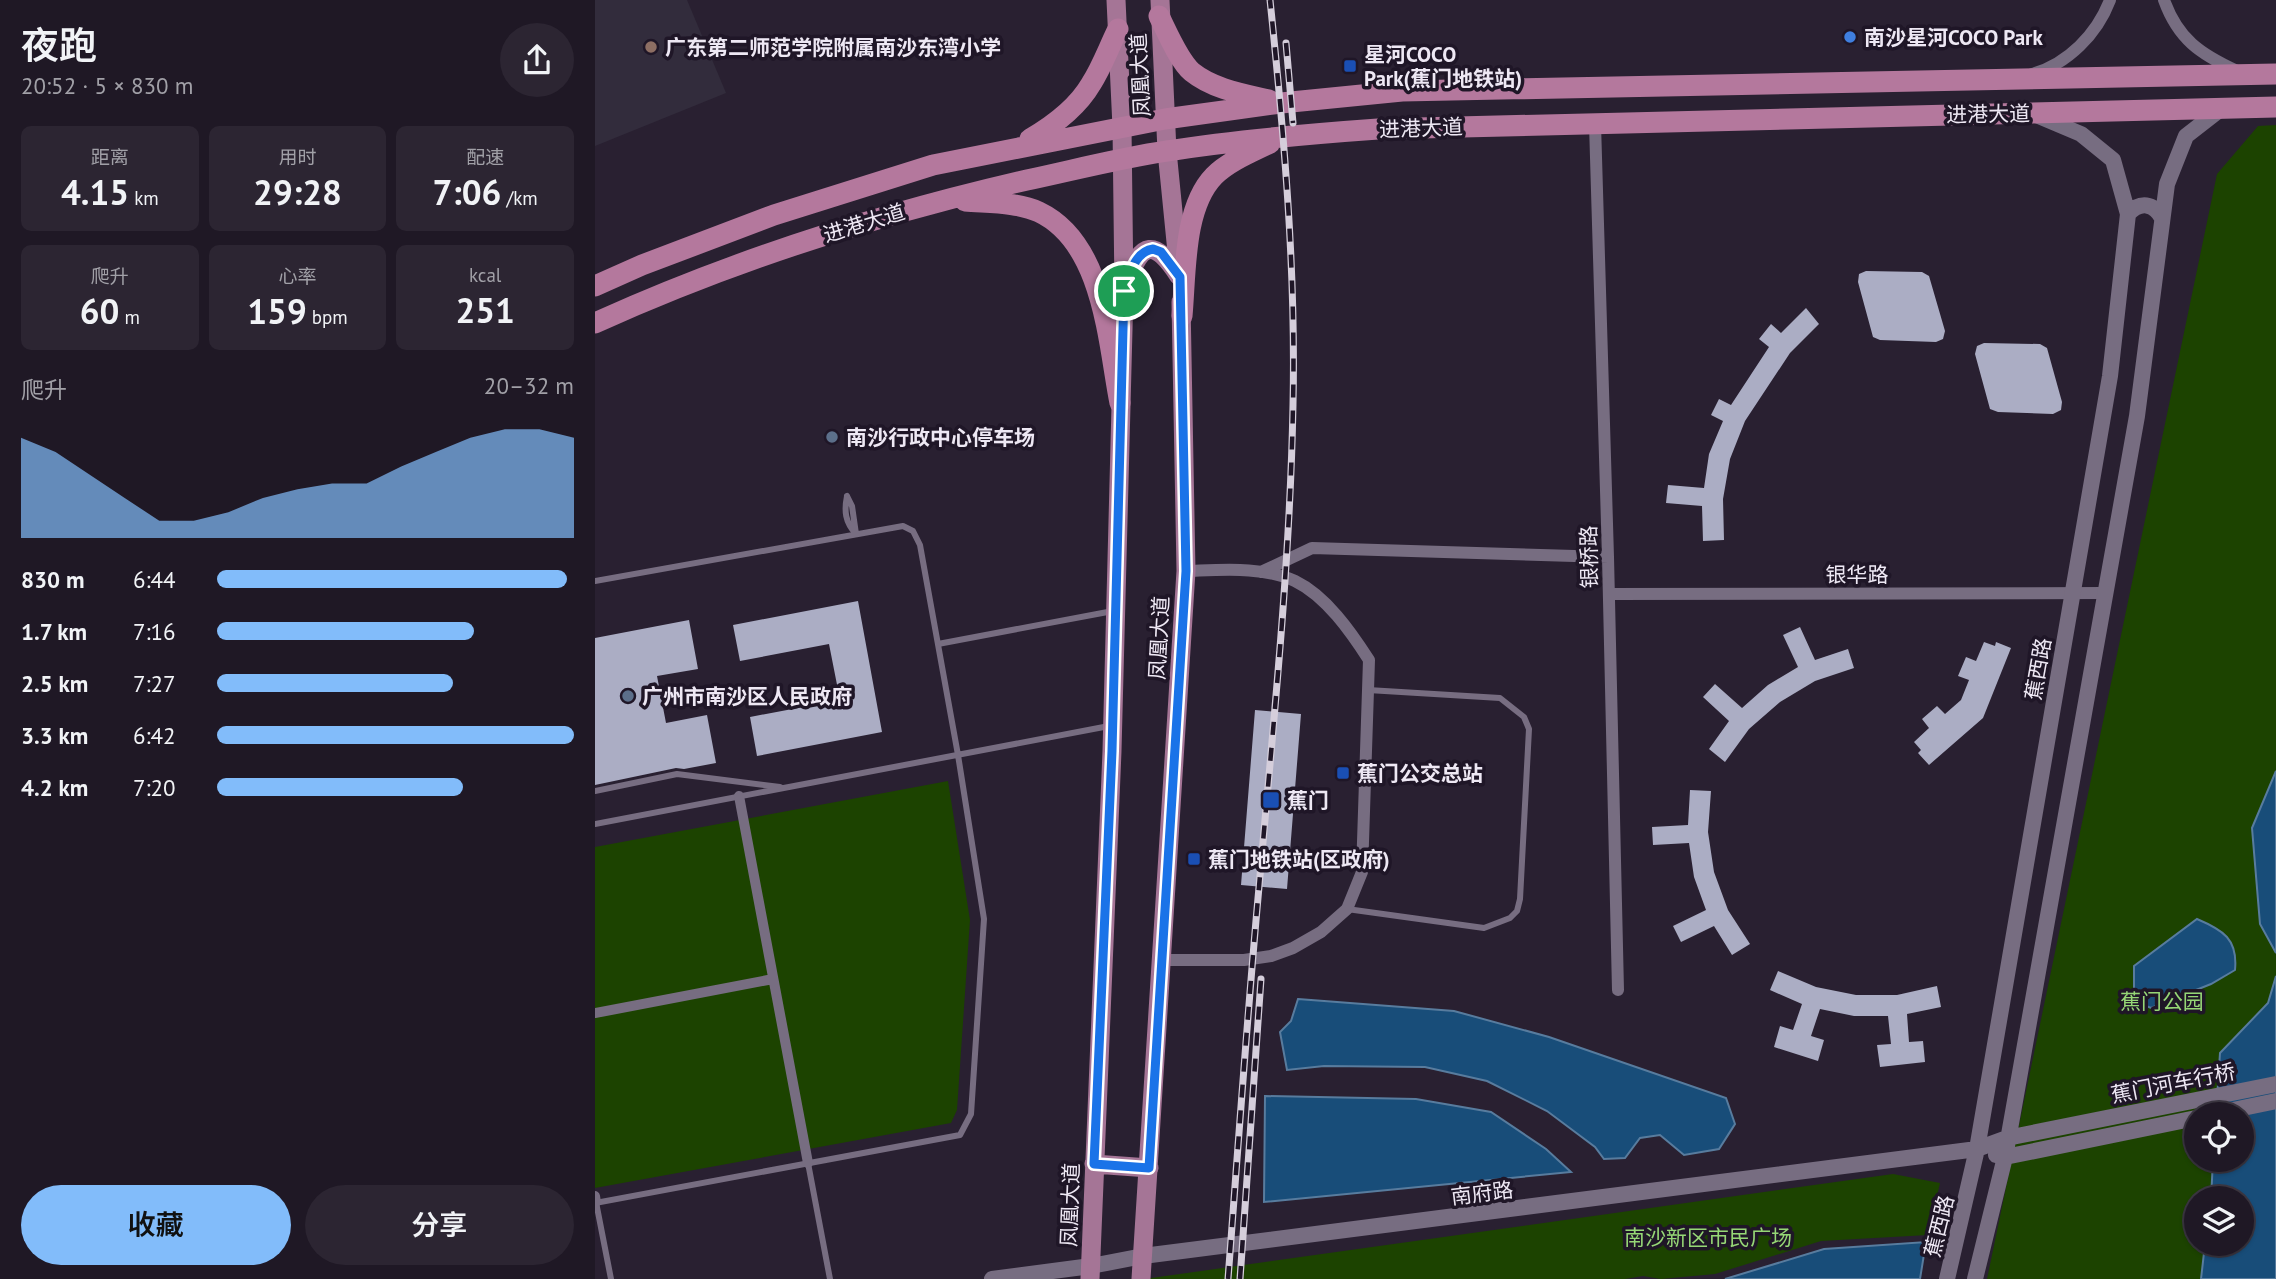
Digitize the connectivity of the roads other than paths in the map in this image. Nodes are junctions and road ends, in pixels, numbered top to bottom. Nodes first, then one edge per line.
1 (1116, 0) edge
2 (2110, 0) edge
3 (2164, 0) edge
4 (1159, 8) edge
5 (1118, 29) junction
6 (2243, 74) junction
7 (2276, 74) edge
8 (2016, 79) junction
9 (1281, 103) junction
10 (2276, 107) edge
11 (2222, 108) junction
12 (2030, 113) junction
13 (1165, 119) junction
14 (1595, 124) junction
15 (1122, 127) junction
16 (1286, 135) junction
17 (1017, 148) junction
18 (1167, 151) junction
19 (983, 155) junction
20 (1122, 158) junction
21 (992, 188) junction
22 (942, 200) junction
23 (2128, 214) junction
24 (2162, 218) junction
25 (1180, 277) junction
26 (595, 286) edge
27 (1124, 291) junction
28 (1182, 316) junction
29 (595, 323) edge
30 (1120, 404) junction
31 (856, 534) junction
32 (1608, 557) junction
33 (1186, 571) junction
34 (1261, 572) junction
35 (595, 581) edge
36 (2073, 593) junction
37 (2106, 593) junction
38 (1609, 594) junction
39 (1115, 611) junction
40 (938, 644) junction
41 (1368, 690) junction
42 (1112, 725) junction
43 (958, 755) junction
44 (785, 787) junction
45 (595, 791) edge
46 (739, 796) junction
47 (595, 824) edge
48 (1347, 909) junction
49 (1163, 960) junction
50 (773, 979) junction
51 (1618, 990) dead end
52 (595, 1013) edge
53 (2276, 1084) edge
54 (2276, 1101) edge
55 (2254, 1106) edge
56 (2184, 1121) edge
57 (2078, 1124) joint
58 (2007, 1138) junction
59 (2081, 1142) joint
60 (1977, 1149) junction
61 (2005, 1157) junction
62 (808, 1163) junction
63 (1094, 1164) junction
64 (1149, 1168) junction
65 (595, 1200) edge
66 (1143, 1256) junction
67 (1090, 1273) edge
68 (611, 1279) edge
69 (829, 1279) edge
70 (992, 1279) edge
71 (1141, 1279) edge
72 (1947, 1279) edge
73 (1975, 1279) edge

1 - 5 main road, 凤凰大道
2 - 8 street
3 - 6 street
4 - 9 highway
4 - 13 main road, 凤凰大道
5 - 15 main road, 凤凰大道
5 - 17 highway
6 - 7 highway, 进港大道
6 - 8 highway, 进港大道
8 - 9 highway, 进港大道
9 - 13 highway, 进港大道
10 - 11 highway, 进港大道
11 - 12 highway, 进港大道
11 - 24 street
12 - 14 highway, 进港大道
12 - 23 street, 蕉西路
13 - 15 highway, 进港大道
13 - 18 main road, 凤凰大道
14 - 16 highway, 进港大道
14 - 32 street, 银桥路
15 - 17 highway, 进港大道
15 - 20 main road, 凤凰大道
16 - 18 highway, 进港大道
16 - 28 highway
17 - 19 highway, 进港大道
18 - 20 highway, 进港大道
18 - 25 main road, 凤凰大道
19 - 21 highway
19 - 26 highway, 进港大道
20 - 21 highway, 进港大道
20 - 27 main road, 凤凰大道
21 - 22 highway, 进港大道
22 - 29 highway, 进港大道
22 - 30 highway
23 - 24 street
23 - 36 street, 蕉西路
24 - 37 street
25 - 27 main road
25 - 28 main road, 凤凰大道
27 - 30 main road, 凤凰大道
28 - 33 main road, 凤凰大道
30 - 39 main road, 凤凰大道
31 - 31 lane
31 - 35 lane
31 - 40 lane
32 - 34 street
32 - 38 street, 银桥路
33 - 34 street
33 - 49 main road, 凤凰大道
34 - 41 street
36 - 37 street, 银华路
36 - 38 street, 银华路
36 - 60 street, 蕉西路
37 - 58 street
38 - 51 street, 银桥路
39 - 40 lane
39 - 42 main road, 凤凰大道
40 - 43 lane
41 - 48 street
41 - 48 lane
42 - 43 lane
42 - 63 main road, 凤凰大道
43 - 44 lane
43 - 62 lane
44 - 45 lane
44 - 46 lane
46 - 47 lane
46 - 50 street
48 - 49 street
49 - 64 main road, 凤凰大道
50 - 52 street
50 - 62 street
53 - 57 street, 蕉门河车行桥
54 - 55 street, 蕉门河车行桥
56 - 59 street, 蕉门河车行桥
57 - 58 street, 南府路
58 - 60 street, 南府路
58 - 61 street
59 - 61 street, 南府路
60 - 61 street, 南府路
60 - 66 street, 南府路
60 - 72 street, 蕉西路
61 - 73 street
62 - 65 lane
62 - 69 lane
63 - 64 main road
63 - 67 main road, 凤凰大道
64 - 66 main road, 凤凰大道
65 - 68 lane
66 - 67 street, 南府路
66 - 71 main road, 凤凰大道
67 - 70 street, 南府路

